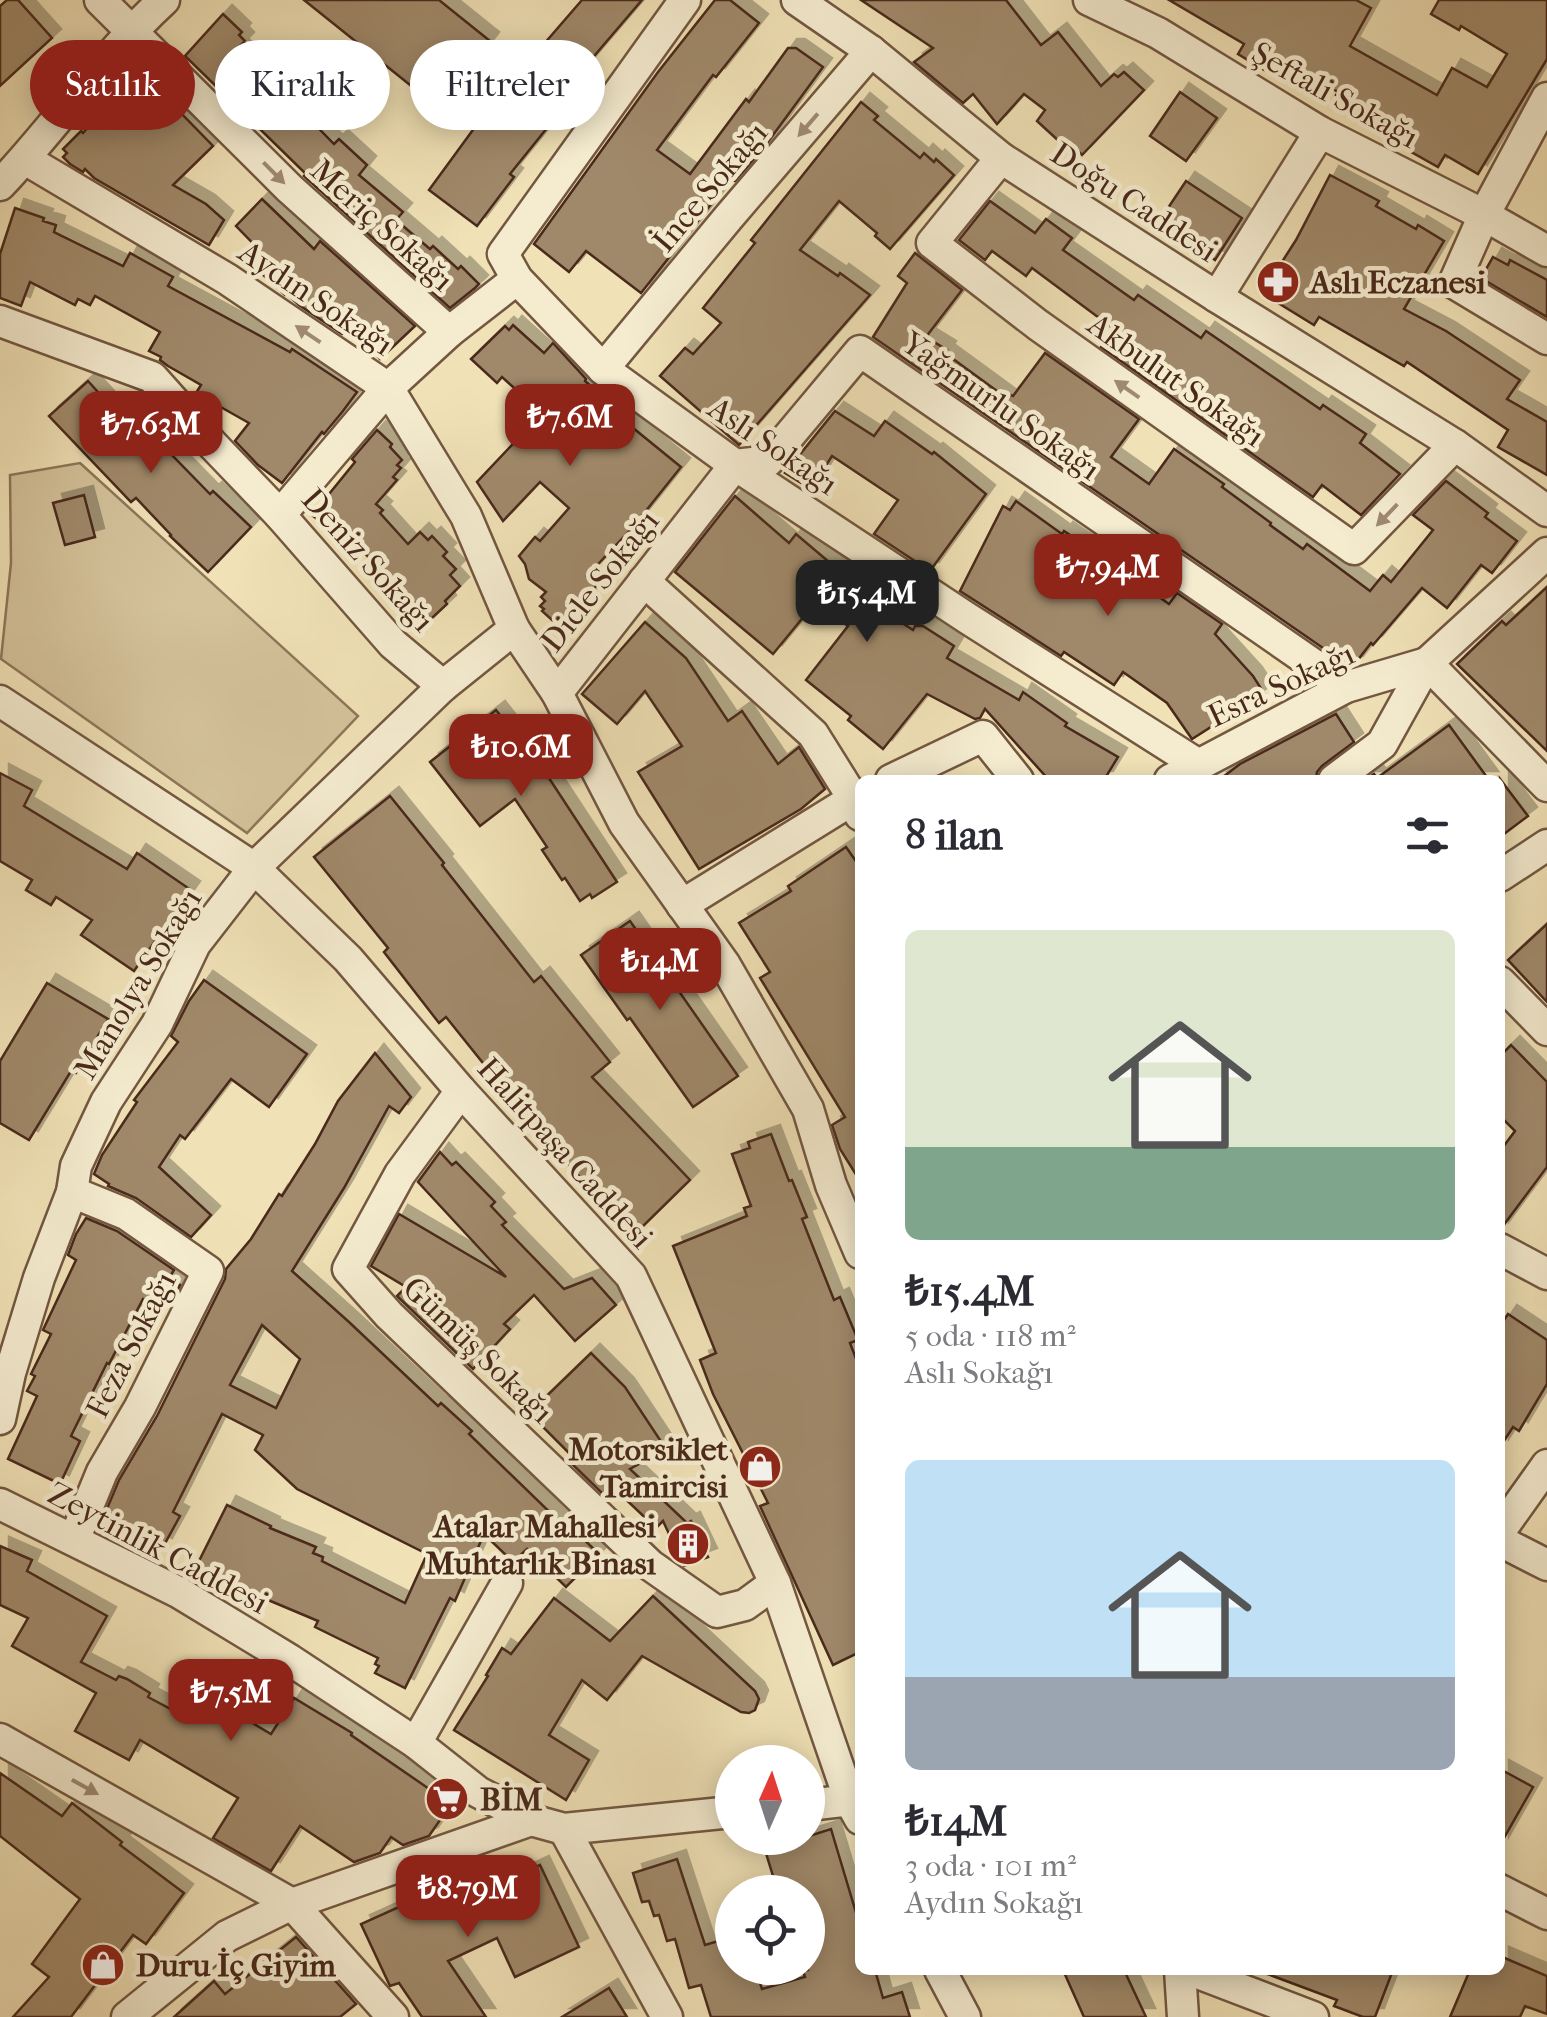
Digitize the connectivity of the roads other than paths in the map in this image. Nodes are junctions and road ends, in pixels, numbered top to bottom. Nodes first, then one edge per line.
1 (100, 0) edge
2 (164, 0) edge
3 (685, 0) edge
4 (798, 0) edge
5 (1089, 0) edge
6 (131, 30) junction
7 (872, 52) junction
8 (1547, 98) edge
9 (1320, 132) junction
10 (1001, 158) junction
11 (24, 159) junction
12 (0, 185) edge
13 (1484, 215) junction
14 (1547, 251) edge
15 (517, 280) junction
16 (1217, 297) junction
17 (0, 321) edge
18 (448, 332) junction
19 (1547, 339) edge
20 (603, 369) junction
21 (388, 388) junction
22 (1455, 445) junction
23 (735, 465) junction
24 (1547, 511) edge
25 (280, 514) junction
26 (1547, 553) edge
27 (644, 581) junction
28 (514, 629) junction
29 (1427, 662) junction
30 (443, 686) junction
31 (1346, 688) junction
32 (557, 693) junction
33 (0, 701) edge
34 (1197, 764) junction
35 (901, 775) edge
36 (1014, 775) edge
37 (1178, 775) edge
38 (1341, 775) edge
39 (1547, 786) edge
40 (855, 798) edge
41 (855, 805) edge
42 (1547, 845) edge
43 (254, 868) junction
44 (1505, 873) edge
45 (682, 905) junction
46 (1505, 987) edge
47 (1547, 1030) edge
48 (460, 1091) junction
49 (845, 1184) edge
50 (72, 1192) junction
51 (855, 1230) edge
52 (1505, 1252) edge
53 (1547, 1274) edge
54 (0, 1420) edge
55 (1547, 1464) edge
56 (0, 1504) edge
57 (1505, 1524) edge
58 (74, 1540) junction
59 (1505, 1544) edge
60 (1547, 1565) edge
61 (507, 1583) dead end
62 (775, 1583) junction
63 (0, 1739) edge
64 (416, 1743) junction
65 (855, 1801) edge
66 (825, 1805) edge
67 (855, 1806) edge
68 (715, 1814) edge
69 (531, 1820) junction
70 (564, 1829) junction
71 (1505, 1893) edge
72 (292, 1904) junction
73 (1547, 1914) edge
74 (943, 1975) edge
75 (1180, 1975) edge
76 (1203, 1975) edge
77 (133, 2015) edge
78 (393, 2017) edge
79 (667, 2017) edge
80 (965, 2017) edge
81 (1183, 2017) edge
82 (1313, 2017) edge

1 - 6 street, Meriç Sokağı
2 - 6 street
3 - 15 street
4 - 7 street, Doğu Caddesi
5 - 9 street, Şeftali Sokağı
6 - 11 street
6 -> 18 street, Meriç Sokağı
7 - 10 street, Doğu Caddesi
7 -> 20 street, İnce Sokağı
8 - 13 street
9 - 13 street, Şeftali Sokağı
9 - 16 street
10 - 16 street, Doğu Caddesi
22 -> 10 street, Akbulut Sokağı
11 - 12 street
21 -> 11 street, Aydın Sokağı
13 - 14 street, Şeftali Sokağı
13 - 19 street
15 - 18 street
15 - 20 street, Aslı Sokağı
16 - 22 street, Doğu Caddesi
17 - 25 street, Deniz Sokağı
18 - 21 street
20 - 23 street, Aslı Sokağı
21 - 25 street
21 - 28 street, Aydın Sokağı
22 - 24 street, Doğu Caddesi
23 - 27 street, Dicle Sokağı
23 - 31 street, Yağmurlu Sokağı
23 - 34 street, Aslı Sokağı
25 - 30 street, Deniz Sokağı
26 - 29 street
27 - 32 street, Dicle Sokağı
27 - 40 street
28 - 30 street, Manolya Sokağı
28 - 32 street, Aydın Sokağı
29 - 31 street, Esra Sokağı
29 - 38 street
29 - 39 street
30 - 43 street, Manolya Sokağı
31 - 34 street, Esra Sokağı
32 - 45 street, Aydın Sokağı
33 - 43 street, Halitpaşa Caddesi
34 - 37 street, Esra Sokağı
35 - 36 street
41 - 45 street
42 - 44 street
43 - 48 street, Halitpaşa Caddesi
43 - 50 street, Manolya Sokağı
45 - 49 street, Aydın Sokağı
46 - 47 street
48 - 62 street, Halitpaşa Caddesi
48 - 62 street, Gümüş Sokağı
49 - 51 street, Aydın Sokağı
50 - 54 street, Manolya Sokağı
50 - 58 street, Feza Sokağı
52 - 53 street
55 - 57 street
56 - 58 street, Zeytinlik Caddesi
58 - 64 street, Zeytinlik Caddesi
59 - 60 street
61 - 64 street
62 - 65 street, Halitpaşa Caddesi
63 -> 72 street
64 - 69 street, Zeytinlik Caddesi
66 - 67 street
68 - 70 street
69 - 70 street, Zeytinlik Caddesi
69 - 72 street
70 - 79 street
71 - 73 street
72 - 77 street
72 - 78 street
74 - 80 street
75 - 81 street
76 - 82 street

